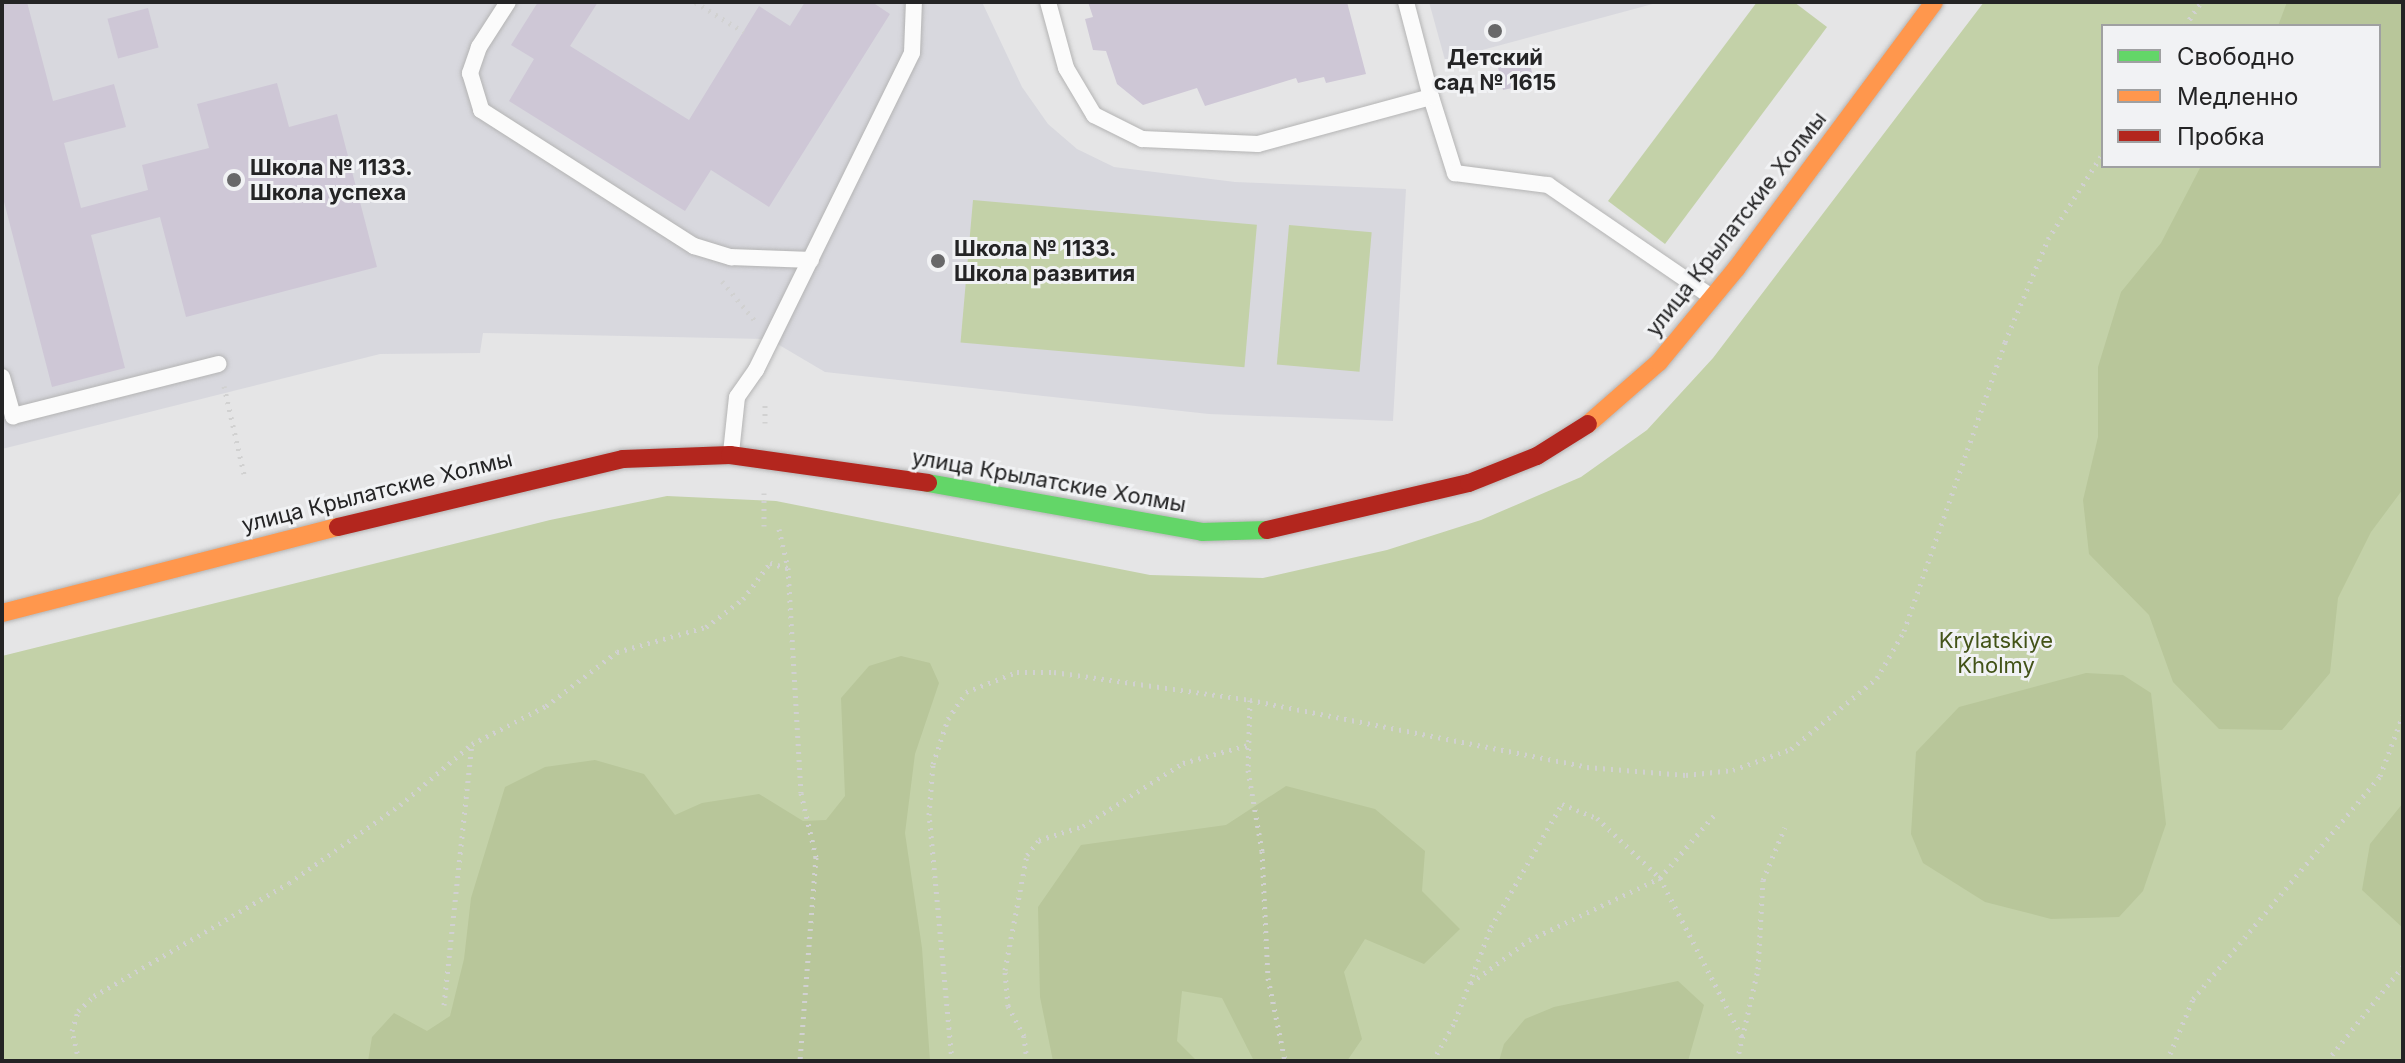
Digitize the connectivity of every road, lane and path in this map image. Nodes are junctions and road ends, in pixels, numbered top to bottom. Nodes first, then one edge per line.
1 (508, 2) edge
2 (695, 2) edge
3 (914, 2) edge
4 (1048, 2) edge
5 (1406, 2) edge
6 (1934, 2) edge
7 (2201, 2) edge
8 (2186, 24) edge
9 (744, 32) dead end
10 (1431, 97) junction
11 (2101, 156) edge
12 (694, 246) junction
13 (811, 260) junction
14 (1713, 298) junction
15 (769, 339) junction
16 (219, 364) joint
17 (2, 377) edge
18 (730, 455) junction
19 (244, 474) dead end
20 (779, 529) dead end
21 (788, 568) junction
22 (2, 613) edge
23 (1250, 700) junction
24 (2403, 715) edge
25 (472, 744) junction
26 (1248, 745) junction
27 (1716, 813) dead end
28 (1785, 827) dead end
29 (1660, 878) junction
30 (2403, 966) edge
31 (1470, 984) junction
32 (444, 1005) dead end
33 (1742, 1037) junction
34 (79, 1061) edge
35 (800, 1061) edge
36 (952, 1061) edge
37 (1027, 1061) edge
38 (1285, 1061) edge
39 (1433, 1061) edge
40 (1737, 1061) edge
41 (2167, 1061) edge
42 (2327, 1061) edge

1 - 12 lane
2 - 9 path
3 - 13 lane
4 - 10 lane
5 - 10 lane
6 - 14 street, улица Крылатские Холмы
7 - 8 path
10 - 14 lane
11 - 23 path
12 - 13 lane
12 - 15 path
13 - 15 lane
14 - 18 street, улица Крылатские Холмы
15 - 18 lane
16 - 17 lane
16 - 19 path
18 - 22 street, улица Крылатские Холмы
20 - 21 path
21 - 25 path
21 - 35 path
23 - 26 path
23 - 36 path
24 - 41 path
25 - 32 path
25 - 34 path
26 - 37 path
26 - 38 path
27 - 29 path
28 - 33 path
29 - 31 path
29 - 31 path
29 - 33 path
30 - 42 path
31 - 39 path
33 - 40 path

